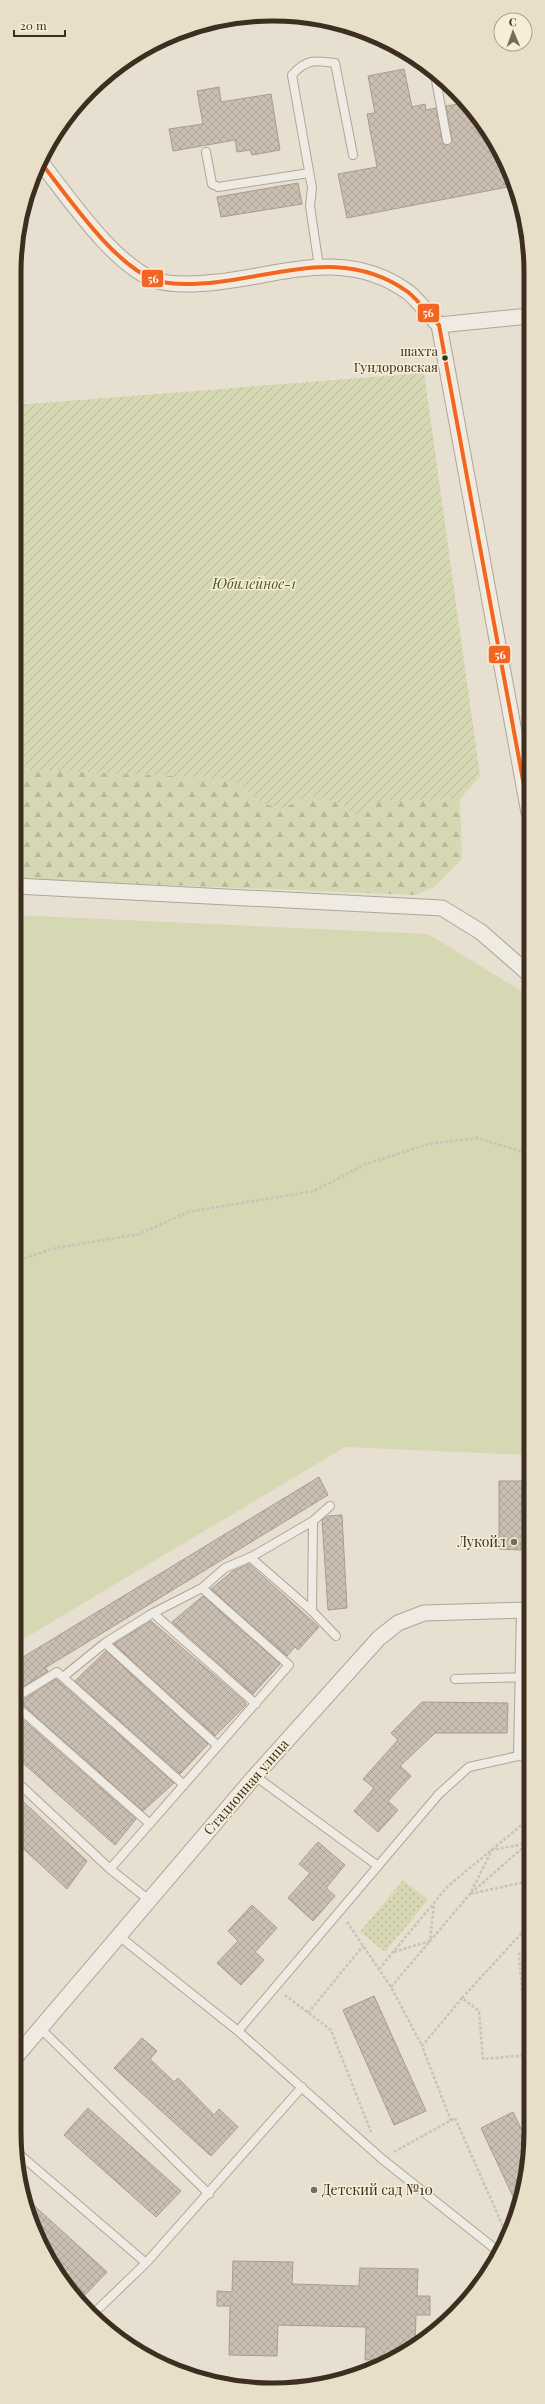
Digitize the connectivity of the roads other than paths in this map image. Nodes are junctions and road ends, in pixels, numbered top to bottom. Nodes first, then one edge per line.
1 (436, 82) edge
2 (448, 140) dead end
3 (206, 152) dead end
4 (353, 155) dead end
5 (44, 167) edge
6 (309, 172) junction
7 (319, 267) junction
8 (524, 316) edge
9 (439, 325) junction
10 (524, 786) edge
11 (21, 886) edge
12 (524, 970) edge
13 (330, 1506) dead end
14 (313, 1521) junction
15 (250, 1557) junction
16 (202, 1588) junction
17 (524, 1610) edge
18 (312, 1611) junction
19 (153, 1612) junction
20 (524, 1623) edge
21 (336, 1636) dead end
22 (105, 1643) junction
23 (63, 1677) junction
24 (520, 1677) junction
25 (524, 1677) edge
26 (455, 1679) dead end
27 (21, 1694) edge
28 (256, 1704) junction
29 (21, 1711) edge
30 (218, 1746) junction
31 (518, 1756) junction
32 (524, 1757) edge
33 (255, 1776) junction
34 (21, 1785) edge
35 (184, 1785) junction
36 (150, 1824) junction
37 (378, 1866) junction
38 (110, 1869) junction
39 (149, 1900) junction
40 (119, 1936) junction
41 (40, 2028) junction
42 (238, 2031) junction
43 (21, 2051) edge
44 (302, 2087) junction
45 (23, 2158) edge
46 (208, 2194) junction
47 (495, 2249) edge
48 (146, 2263) junction
49 (97, 2311) edge

1 - 2 lane
3 - 6 lane
4 - 6 lane
5 - 7 street
6 - 7 lane
7 - 9 street
8 - 9 street
9 - 10 street
11 - 12 street
13 - 14 lane
14 - 15 lane
14 - 18 lane
15 - 16 lane
15 - 18 lane
16 - 19 lane
16 - 28 lane
17 - 33 street, Стадионная улица
18 - 21 lane
19 - 22 lane
19 - 28 lane
20 - 24 lane
22 - 23 lane
22 - 30 lane
23 - 27 lane
23 - 35 lane
24 - 25 lane
24 - 26 lane
24 - 31 lane
28 - 30 lane
29 - 36 lane
30 - 35 lane
31 - 32 lane
31 - 37 lane
33 - 37 lane
33 - 39 street, Стадионная улица
34 - 38 lane
35 - 36 lane
36 - 38 lane
37 - 42 lane
38 - 39 lane
39 - 40 street, Стадионная улица
40 - 41 street, Стадионная улица
40 - 42 lane
41 - 43 street, Стадионная улица
41 - 46 lane
42 - 44 lane
44 - 46 lane
44 - 47 lane
45 - 48 lane
46 - 48 lane
48 - 49 lane

